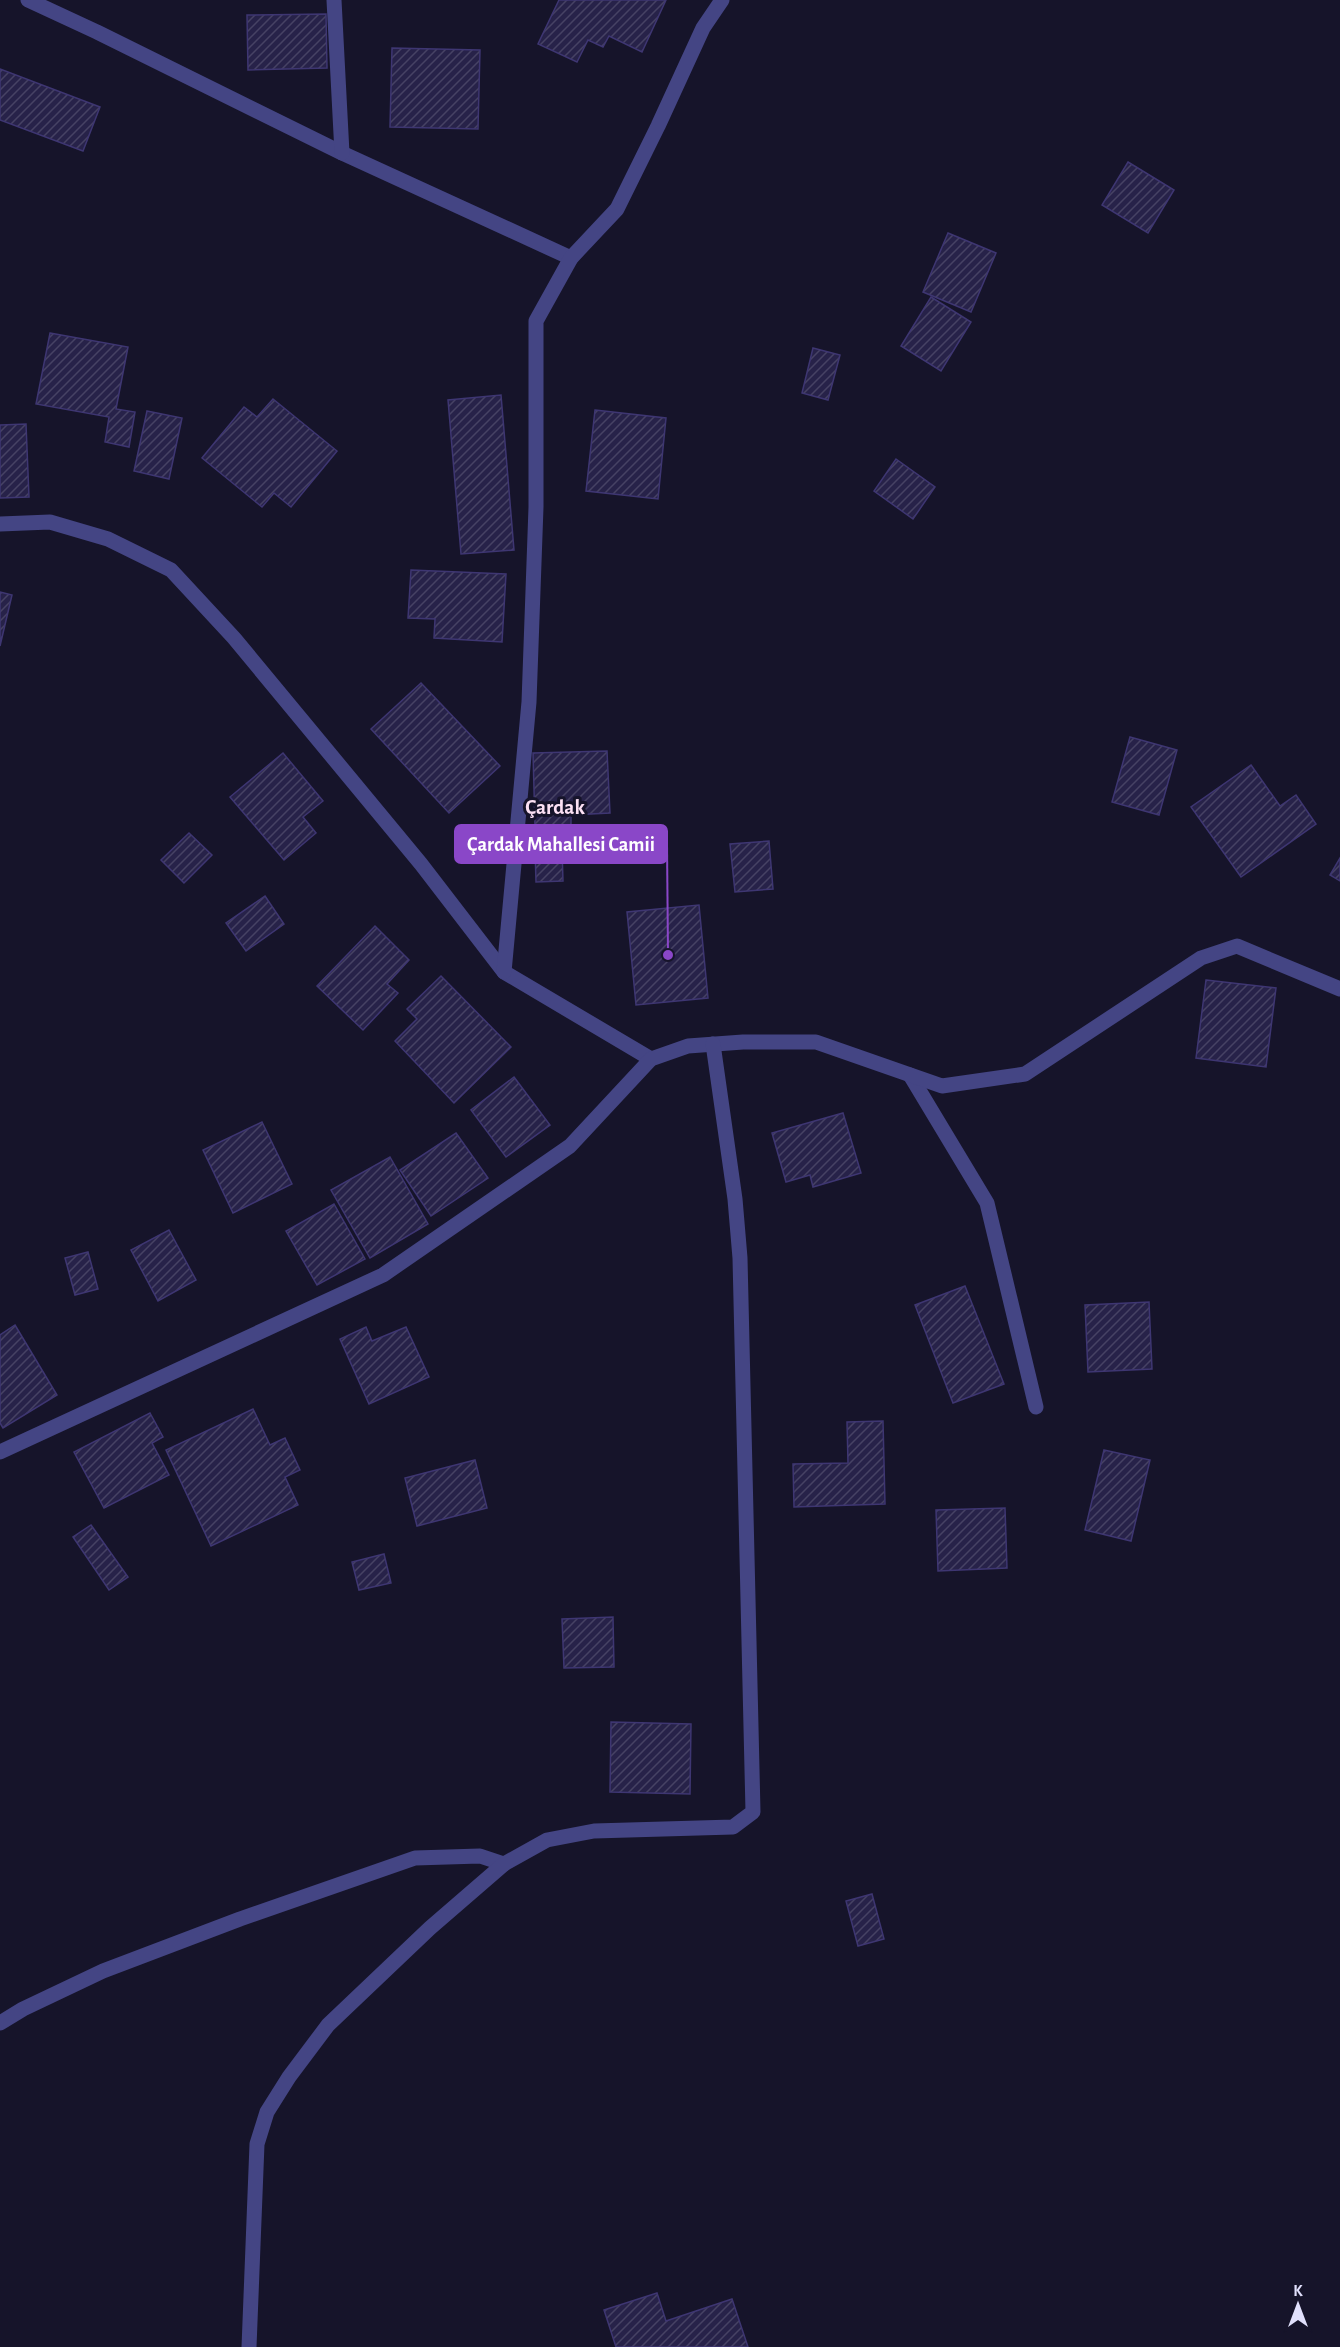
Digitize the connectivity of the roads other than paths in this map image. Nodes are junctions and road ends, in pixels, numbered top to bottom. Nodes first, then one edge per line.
1 (28, 0) edge
2 (334, 0) edge
3 (722, 0) edge
4 (342, 153) junction
5 (572, 258) junction
6 (0, 524) edge
7 (504, 972) junction
8 (1340, 989) edge
9 (713, 1044) junction
10 (651, 1059) junction
11 (910, 1075) junction
12 (1036, 1407) dead end
13 (2, 1446) edge
14 (504, 1863) junction
15 (0, 2023) edge
16 (249, 2347) edge

1 - 4 street
2 - 4 street
3 - 5 street
4 - 5 street
5 - 7 street
6 - 7 street
7 - 10 street
8 - 11 street
9 - 10 street
9 - 11 street
9 - 14 street
10 - 13 street
11 - 12 street
14 - 15 street
14 - 16 street

